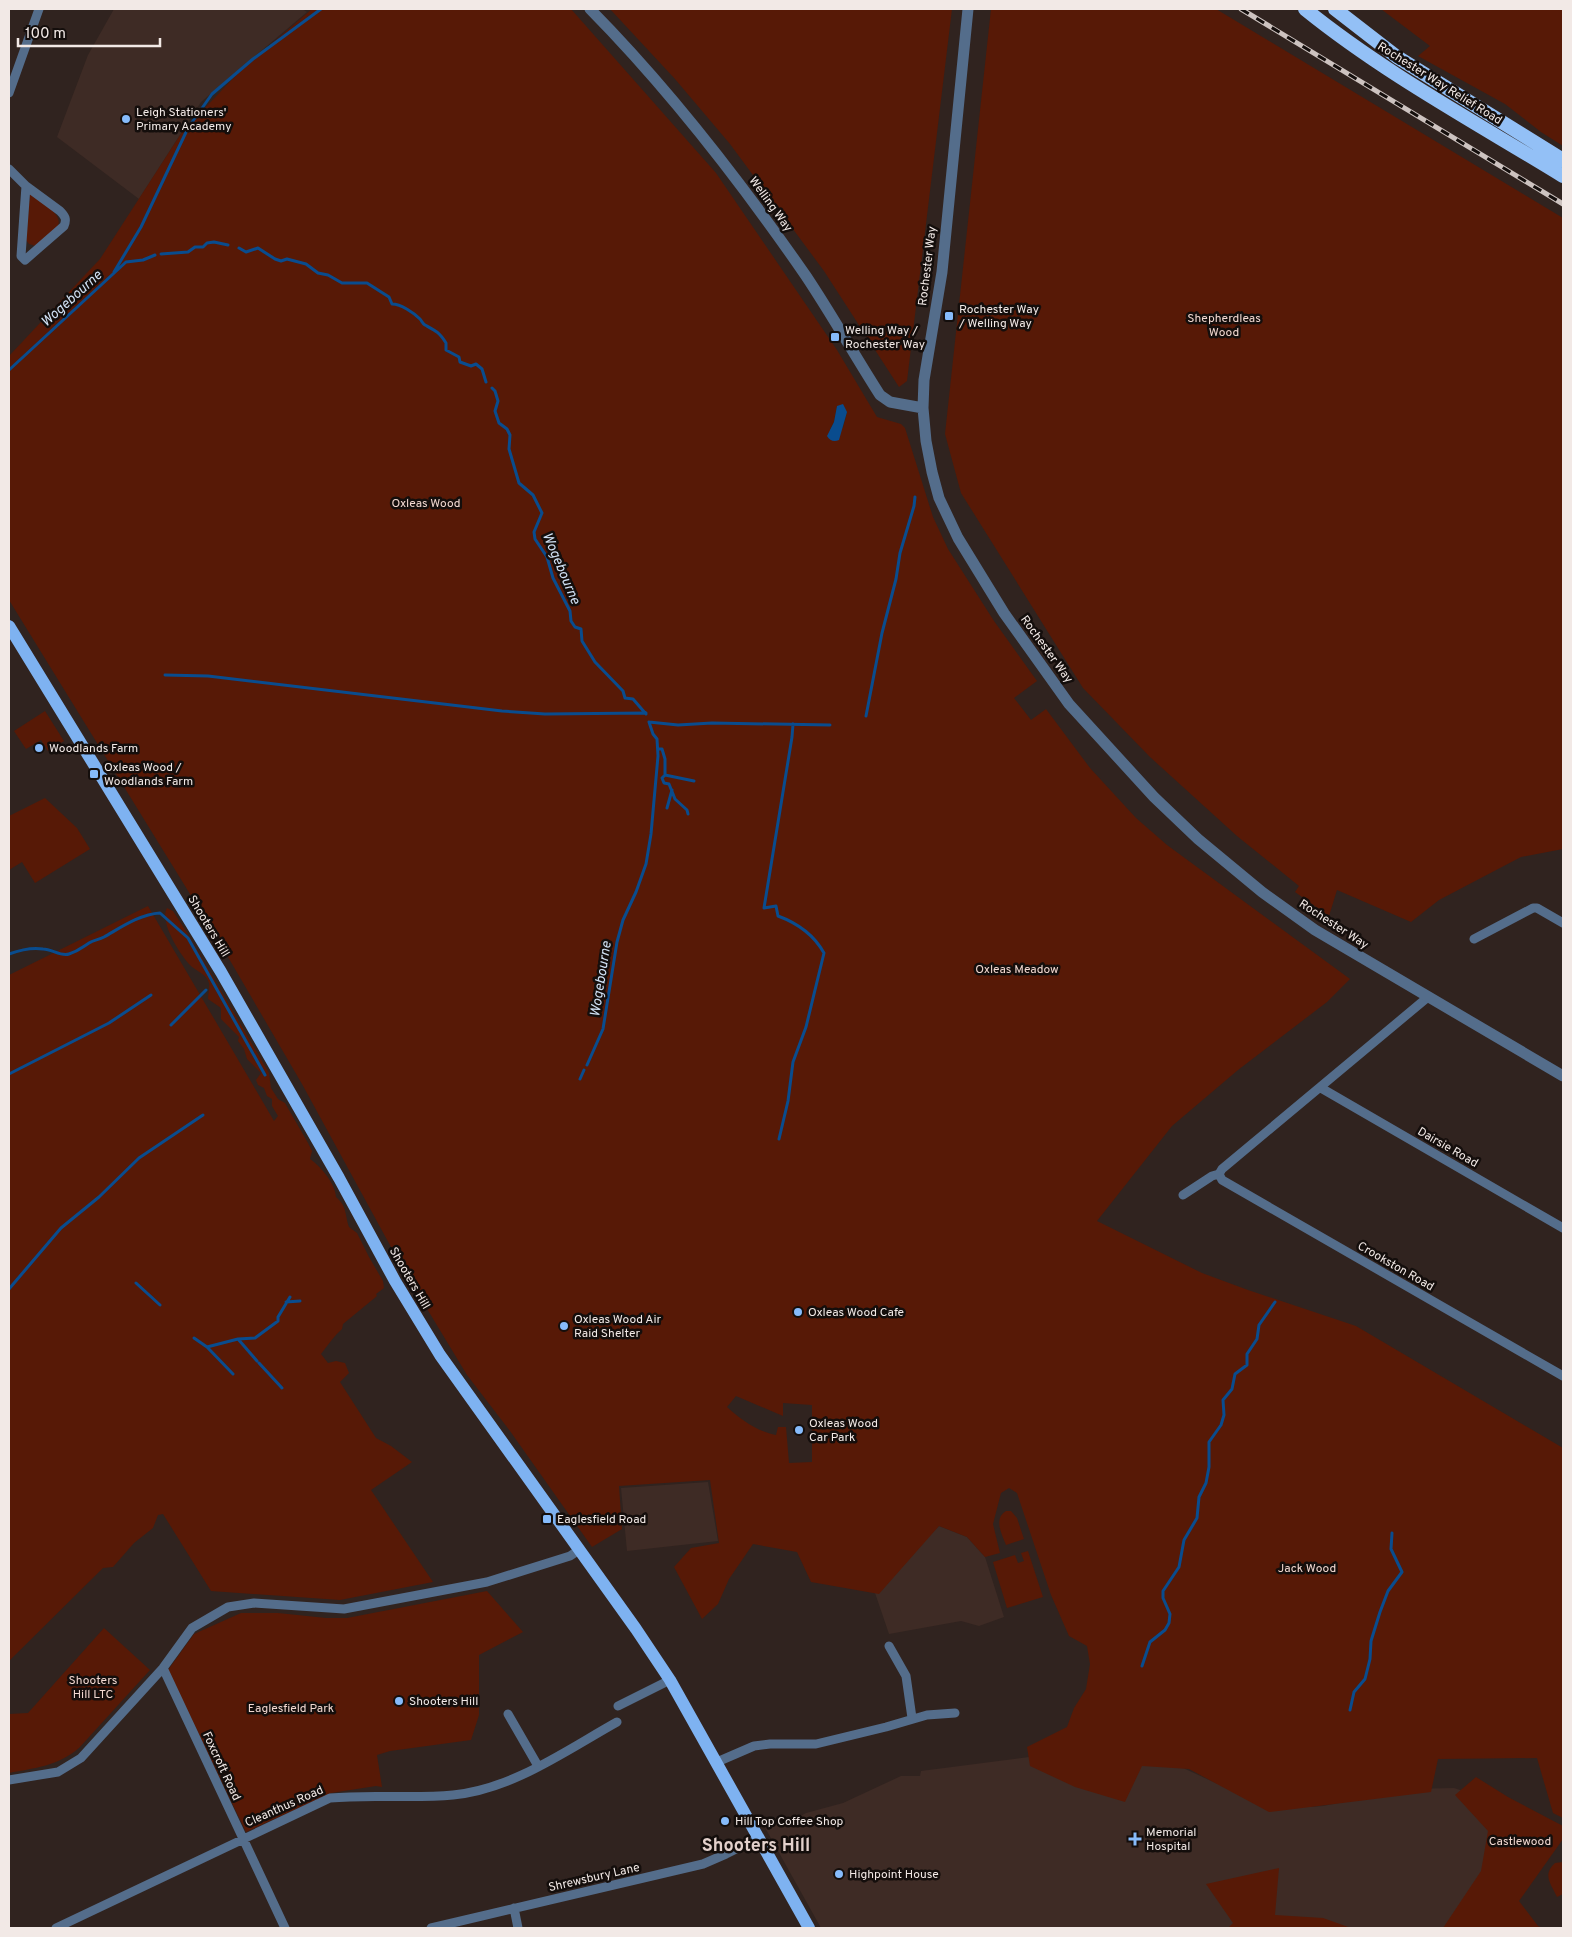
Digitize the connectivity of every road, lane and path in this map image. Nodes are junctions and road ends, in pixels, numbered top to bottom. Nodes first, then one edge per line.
1 (39, 9) edge
2 (590, 9) edge
3 (968, 9) edge
4 (1305, 9) edge
5 (1334, 9) edge
6 (9, 93) edge
7 (1563, 160) edge
8 (9, 168) edge
9 (1563, 176) edge
10 (26, 186) junction
11 (923, 408) junction
12 (9, 626) edge
13 (1563, 923) edge
14 (1474, 939) dead end
15 (1428, 997) junction
16 (1563, 1076) edge
17 (1321, 1088) junction
18 (1219, 1174) junction
19 (1183, 1195) dead end
20 (1563, 1228) edge
21 (1563, 1376) edge
22 (579, 1550) junction
23 (889, 1646) dead end
24 (163, 1668) junction
25 (670, 1680) junction
26 (618, 1706) dead end
27 (955, 1713) dead end
28 (508, 1714) dead end
29 (912, 1718) junction
30 (617, 1722) dead end
31 (717, 1762) junction
32 (538, 1766) junction
33 (9, 1780) edge
34 (242, 1838) junction
35 (758, 1838) junction
36 (514, 1908) junction
37 (56, 1928) edge
38 (285, 1928) edge
39 (431, 1928) edge
40 (518, 1928) edge
41 (810, 1928) edge

1 - 6 street
2 - 11 street, Welling Way
3 - 11 street, Rochester Way
4 - 9 highway, Rochester Way Relief Road
5 - 7 highway, Rochester Way Relief Road
8 - 10 street
10 - 10 street
11 - 15 street, Rochester Way
12 - 22 main road, Shooters Hill
13 - 14 street
15 - 16 street, Rochester Way
15 - 17 street
17 - 18 street
17 - 20 street, Dairsie Road
18 - 19 street
18 - 21 street, Crookston Road
22 - 24 street
22 - 25 main road, Shooters Hill
23 - 29 street
24 - 33 street
24 - 34 street, Foxcroft Road
25 - 26 street
25 - 31 main road, Shooters Hill
27 - 29 street
28 - 32 street
29 - 31 street
30 - 32 street, Cleanthus Road
31 - 35 main road, Shooters Hill
32 - 34 street, Cleanthus Road
34 - 37 street, Cleanthus Road
34 - 38 street, Foxcroft Road
35 - 36 street, Shrewsbury Lane
35 - 41 main road, Shooters Hill
36 - 39 street, Shrewsbury Lane
36 - 40 street

